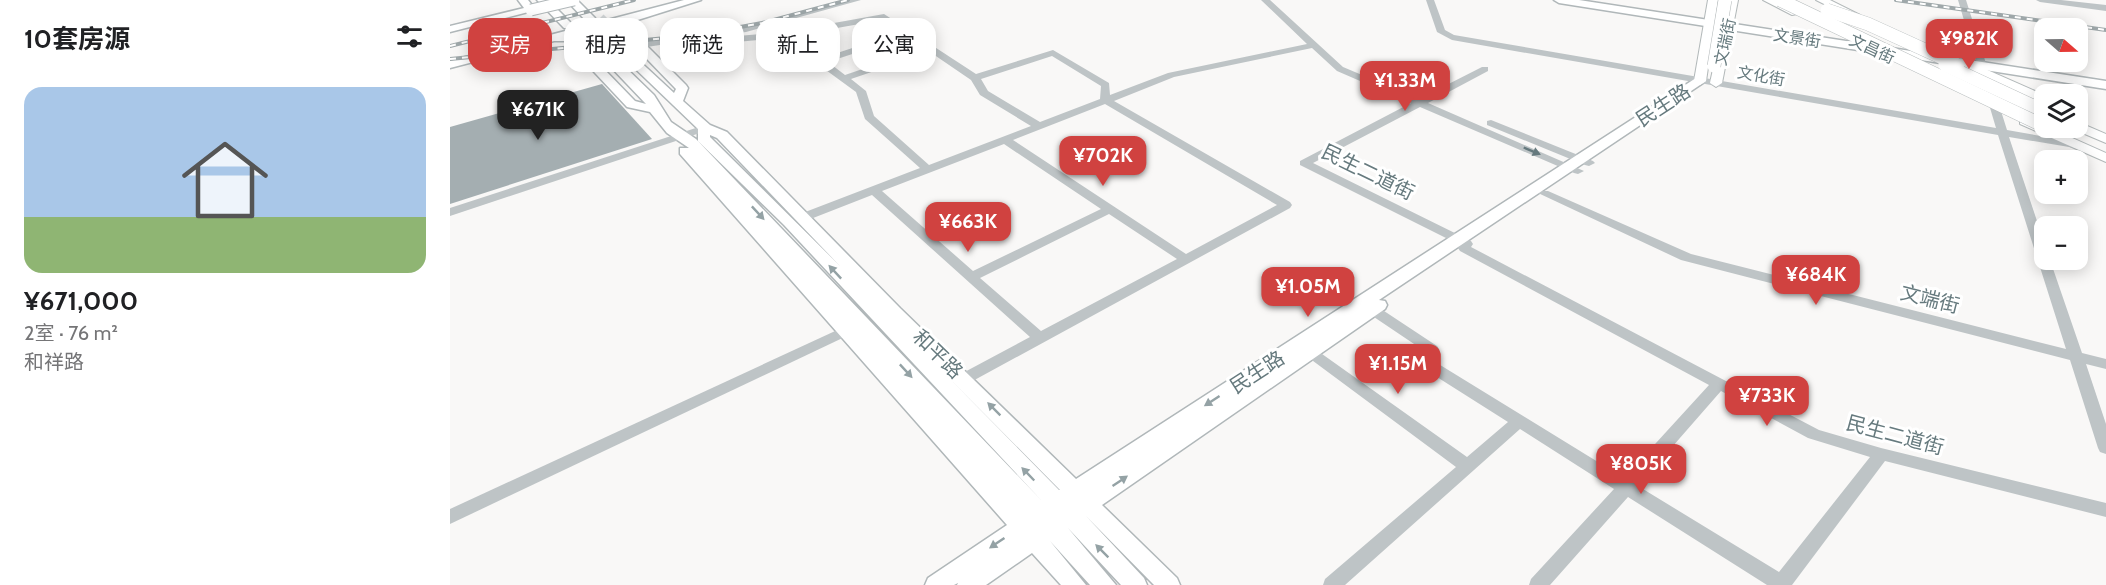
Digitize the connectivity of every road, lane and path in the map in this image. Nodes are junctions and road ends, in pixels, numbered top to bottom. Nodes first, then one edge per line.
1 (542, 0) edge
2 (552, 0) edge
3 (557, 0) edge
4 (573, 0) edge
5 (582, 0) edge
6 (680, 0) edge
7 (696, 0) edge
8 (857, 0) edge
9 (1265, 0) edge
10 (1279, 0) edge
11 (1430, 0) edge
12 (1559, 0) edge
13 (1575, 0) edge
14 (1713, 0) edge
15 (1725, 0) edge
16 (1733, 0) edge
17 (1768, 0) edge
18 (1780, 0) edge
19 (1792, 0) edge
20 (1806, 0) edge
21 (1962, 0) edge
22 (2040, 0) edge
23 (1824, 5) edge
24 (527, 6) edge
25 (2106, 8) edge
26 (587, 18) tunnel mouth
27 (590, 18) tunnel mouth
28 (625, 18) edge
29 (1709, 22) junction
30 (1729, 25) junction
31 (450, 27) edge
32 (552, 39) edge
33 (648, 44) edge
34 (1314, 45) junction
35 (1865, 46) junction
36 (648, 53) edge
37 (936, 53) edge
38 (1950, 57) junction
39 (450, 59) edge
40 (468, 60) edge
41 (1962, 63) junction
42 (450, 65) edge
43 (1983, 67) junction
44 (1485, 69) dead end
45 (629, 72) edge
46 (641, 72) edge
47 (838, 72) edge
48 (864, 72) edge
49 (1171, 75) junction
50 (1710, 77) junction
51 (846, 78) junction
52 (975, 78) junction
53 (2106, 83) edge
54 (1106, 85) junction
55 (2034, 95) edge
56 (2034, 99) edge
57 (1105, 100) junction
58 (1424, 100) junction
59 (677, 101) junction
60 (2034, 106) edge
61 (1997, 108) junction
62 (653, 109) junction
63 (2034, 113) edge
64 (2088, 119) edge
65 (2034, 121) edge
66 (2034, 121) edge
67 (2088, 124) edge
68 (1039, 126) junction
69 (2106, 127) edge
70 (705, 128) junction
71 (2002, 132) junction
72 (2106, 132) edge
73 (2034, 133) edge
74 (2088, 136) edge
75 (679, 137) junction
76 (2078, 138) edge
77 (2082, 138) edge
78 (1004, 139) junction
79 (2106, 139) edge
80 (2106, 147) edge
81 (2106, 157) edge
82 (1579, 165) junction
83 (929, 170) junction
84 (875, 191) junction
85 (1544, 193) junction
86 (1110, 209) junction
87 (450, 212) edge
88 (804, 217) junction
89 (1464, 244) junction
90 (1186, 259) junction
91 (971, 277) junction
92 (861, 299) junction
93 (844, 305) junction
94 (1373, 310) junction
95 (894, 312) junction
96 (846, 331) junction
97 (1040, 338) junction
98 (887, 339) junction
99 (1310, 352) junction
100 (2076, 356) junction
101 (2106, 364) edge
102 (964, 379) junction
103 (1720, 383) junction
104 (1518, 421) junction
105 (2106, 448) edge
106 (1881, 454) junction
107 (1467, 466) junction
108 (1625, 487) junction
109 (1081, 497) junction
110 (2106, 510) edge
111 (450, 518) edge
112 (1045, 521) junction
113 (936, 585) edge
114 (968, 585) edge
115 (1076, 585) edge
116 (1105, 585) edge
117 (1136, 585) edge
118 (1169, 585) edge
119 (1332, 585) edge
120 (1538, 585) edge
121 (1781, 585) edge

1 - 2 main road
3 - 24 main road, bridge
4 - 24 main road, bridge
4 - 26 main road, 和平路
5 - 27 main road
6 - 39 main road
7 - 28 main road
8 - 33 street
9 - 34 street
10 - 58 street
11 - 50 street, 文化街
12 - 29 main road, 文景街
13 - 29 main road, 文景街
14 - 29 highway, 文瑞街
15 - 50 highway, bridge
16 - 30 highway, 文瑞街
17 - 35 highway, 文昌街
18 - 65 highway, bridge
19 - 63 highway
20 - 23 highway
21 - 43 street
22 - 25 street
23 - 38 highway, 文昌街
23 - 56 highway, bridge
23 - 60 highway, bridge
24 - 31 main road
29 - 30 main road, 文景街
29 - 50 highway, 文瑞街
30 - 35 main road, 文景街
30 - 50 highway, 文瑞街
32 - 62 main road
34 - 49 street
34 - 58 street
35 - 38 main road, 文景街
35 - 41 main road, 文景街
35 - 61 highway, 文昌街
36 - 59 main road
37 - 52 street
38 - 41 highway, 文昌街
38 - 43 main road, 文景街
40 - 42 main road
41 - 43 highway, 文昌街
43 - 53 main road, 文景街
43 - 55 highway, 文昌街
43 - 61 street
44 - 58 street, 民生二道街
45 - 62 main road, 和平路
46 - 59 main road, 和平路
47 - 51 street
48 - 51 street
49 - 54 street
49 - 57 street
50 - 71 street, 文化街
50 - 82 main road, 民生路
51 - 83 street
52 - 54 street
52 - 68 street
54 - 57 street
57 - 68 street
57 - 90 street
58 - 82 street
58 - 89 street, 民生二道街
59 - 70 main road, 和平路
61 - 66 highway, 文昌街
61 - 71 street
62 - 75 main road, 和平路
64 - 69 highway
67 - 72 highway
68 - 78 street
70 - 75 street
70 - 88 main road, 和平路
92 -> 70 main road, 和平路
71 - 73 street, 文化街
71 - 100 street
74 - 79 highway
75 - 87 street
75 -> 93 main road, 和平路
75 - 96 main road, 和平路
76 - 81 highway
77 - 80 highway
78 - 83 street
78 - 86 street
82 - 85 main road, 民生路
82 - 89 main road, 民生路
83 - 84 street
84 - 88 street
84 - 91 street
85 - 89 main road, 民生路
85 - 100 street, 文端街
86 - 90 street
86 - 91 street
88 - 95 main road, 和平路
89 - 94 main road, 民生路
89 - 103 street, 民生二道街
89 -> 109 main road, 民生路
90 - 97 street
91 - 97 street
92 - 95 main road
92 - 98 main road, 和平路
93 - 96 main road
93 - 98 main road, 和平路
94 - 99 main road, 民生路
94 - 104 street
95 - 98 main road
95 - 102 main road, 和平路
96 - 98 main road
96 - 111 street
96 - 112 main road, 和平路
97 - 102 street
98 - 112 main road, 和平路
99 - 107 street
109 -> 99 main road, 民生路
100 - 101 street, 文端街
100 - 105 street
109 -> 102 main road, 和平路
103 - 106 street, 民生二道街
103 - 108 street
104 - 107 street
104 - 108 street
106 - 110 street, 民生二道街
106 - 121 street
107 - 119 street
108 - 120 street
108 - 121 street
109 - 112 main road, 民生路
109 - 118 main road, 和平路
112 -> 113 main road, 民生路
112 - 114 main road, 民生路
112 - 115 main road, 和平路
112 - 116 main road, 和平路
117 -> 112 main road, 和平路

